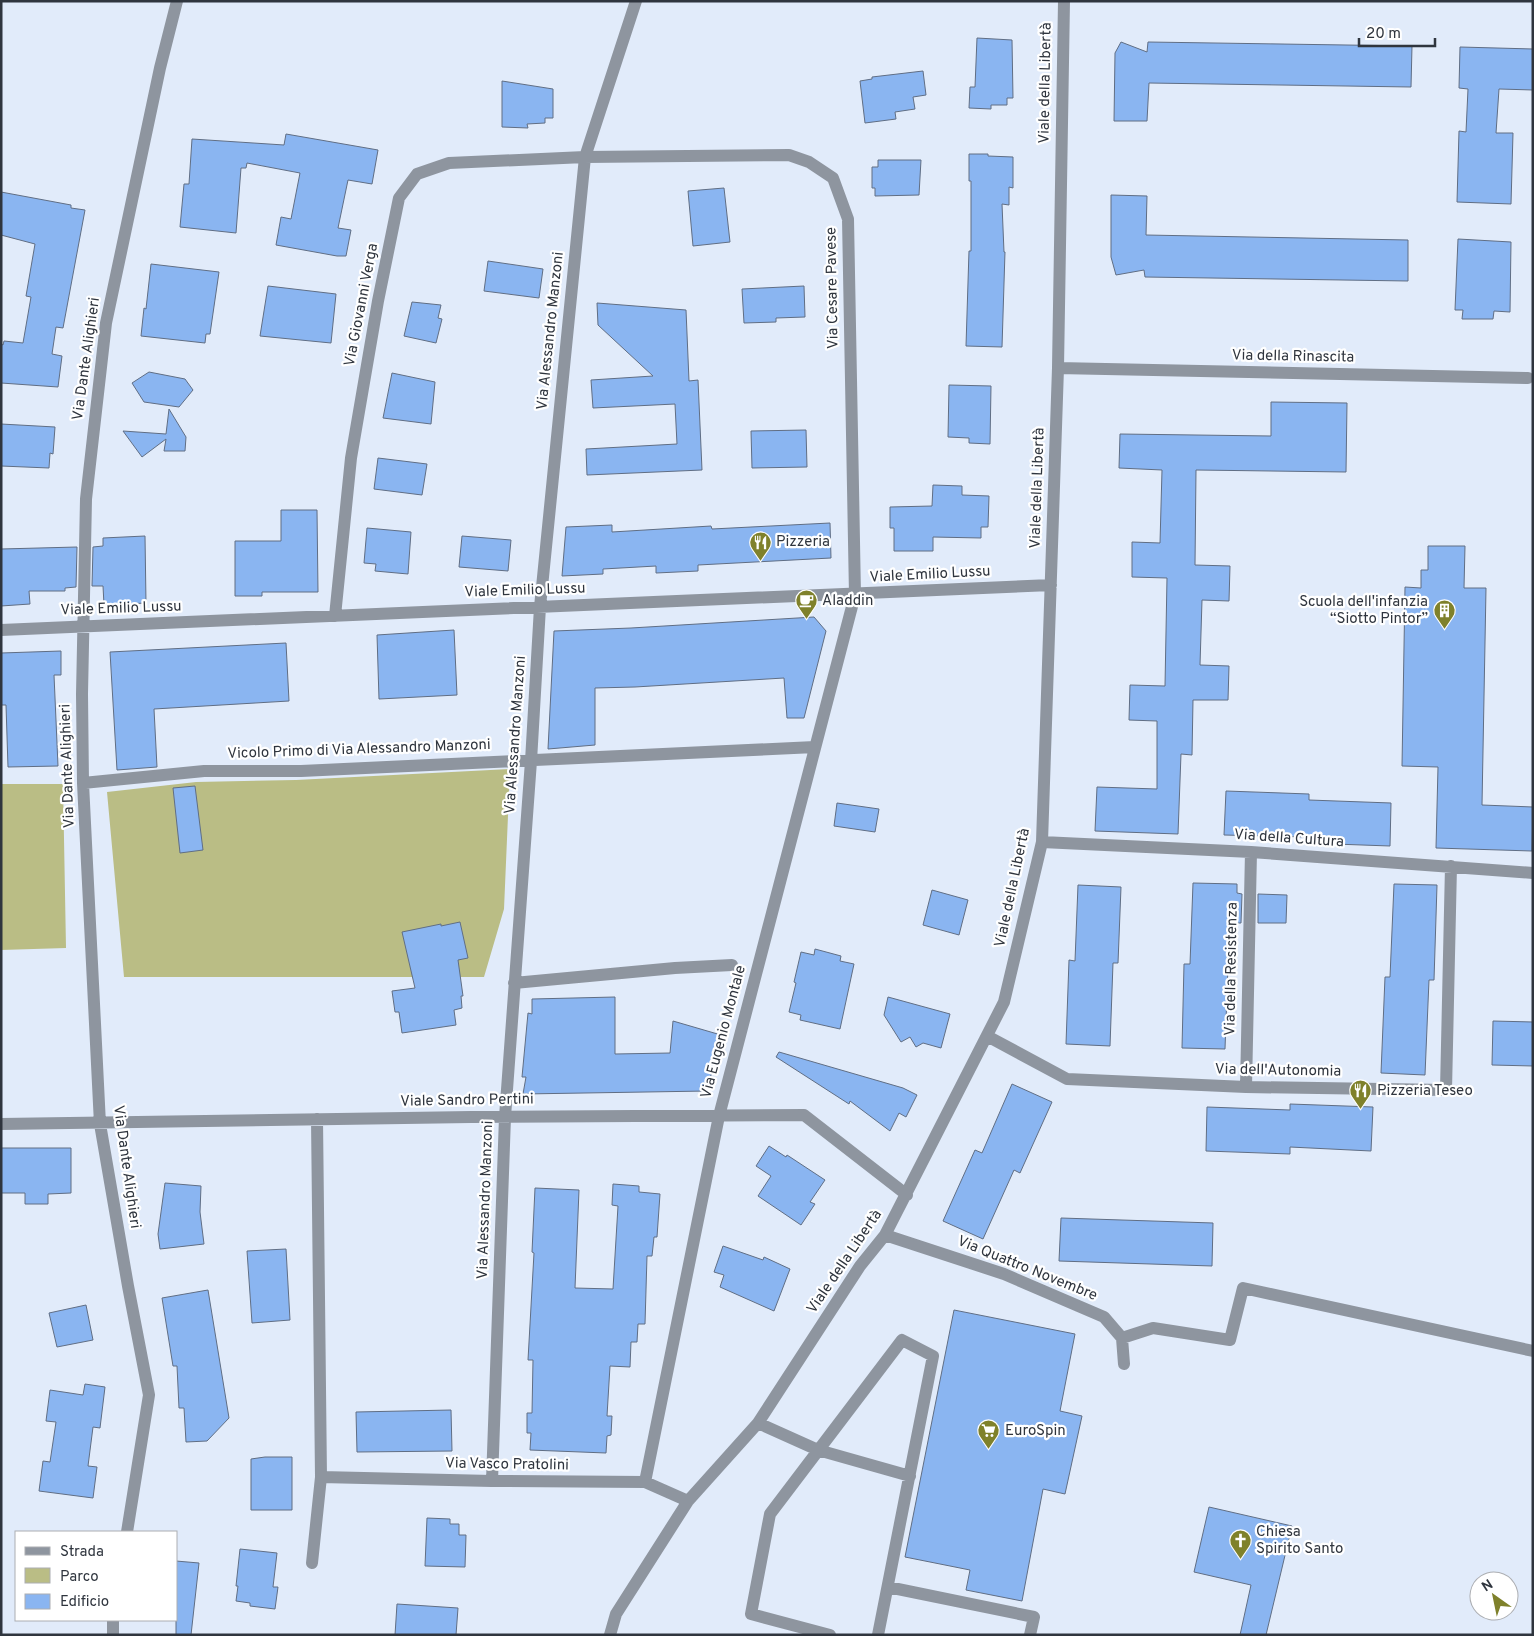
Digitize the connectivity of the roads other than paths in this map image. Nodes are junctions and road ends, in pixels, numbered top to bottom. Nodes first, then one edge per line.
1 (177, 1) edge
2 (636, 1) edge
3 (1064, 1) edge
4 (585, 157) junction
5 (1058, 368) junction
6 (1528, 378) dead end
7 (1051, 585) junction
8 (855, 595) junction
9 (540, 606) junction
10 (334, 616) junction
11 (84, 627) junction
12 (1, 630) edge
13 (815, 747) junction
14 (531, 761) junction
15 (83, 784) junction
16 (1042, 842) junction
17 (1251, 852) junction
18 (1451, 866) junction
19 (1533, 872) edge
20 (732, 965) dead end
21 (514, 983) junction
22 (987, 1036) junction
23 (1246, 1088) junction
24 (719, 1116) junction
25 (505, 1117) junction
26 (317, 1119) junction
27 (1, 1124) edge
28 (100, 1124) junction
29 (907, 1195) junction
30 (885, 1235) junction
31 (1122, 1338) junction
32 (1533, 1351) edge
33 (1124, 1364) dead end
34 (758, 1423) junction
35 (818, 1450) junction
36 (910, 1476) junction
37 (320, 1477) junction
38 (492, 1481) junction
39 (645, 1482) junction
40 (688, 1501) junction
41 (127, 1531) edge
42 (312, 1563) dead end
43 (888, 1587) junction
44 (113, 1621) edge
45 (113, 1635) edge
46 (610, 1635) edge
47 (830, 1635) edge
48 (878, 1635) edge
49 (1030, 1635) edge

1 - 11 street, Via Dante Alighieri
2 - 4 street, Via Alessandro Manzoni
3 - 5 street, Viale della Libertà
4 - 8 street, Via Cesare Pavese
4 - 9 street, Via Alessandro Manzoni
4 - 10 street, Via Giovanni Verga
5 - 6 street, Via della Rinascita
5 - 7 street, Viale della Libertà
7 - 8 street, Viale Emilio Lussu
7 - 16 street, Viale della Libertà
8 - 9 street, Viale Emilio Lussu
8 - 13 street, Via Eugenio Montale
9 - 10 street, Viale Emilio Lussu
9 - 14 street, Via Alessandro Manzoni
10 - 11 street, Viale Emilio Lussu
11 - 12 street, Viale Emilio Lussu
11 - 15 street, Via Dante Alighieri
13 - 14 street, Vicolo Primo di Via Alessandro Manzoni
13 - 24 street, Via Eugenio Montale
14 - 15 street, Vicolo Primo di Via Alessandro Manzoni
14 - 21 street, Via Alessandro Manzoni
15 - 28 street, Via Dante Alighieri
16 - 17 street, Via della Cultura
16 - 22 street, Viale della Libertà
17 - 18 street, Via della Cultura
17 - 23 street, Via della Resistenza
18 - 19 street, Via della Cultura
18 - 23 street, Via dell'Autonomia
20 - 21 street
21 - 25 street, Via Alessandro Manzoni
22 - 23 street, Via dell'Autonomia
22 - 29 street, Viale della Libertà
24 - 25 street, Viale Sandro Pertini
24 - 29 street, Viale Sandro Pertini
24 - 39 street, Via Eugenio Montale
25 - 26 street, Viale Sandro Pertini
25 - 38 street, Via Alessandro Manzoni
26 - 28 street, Viale Sandro Pertini
26 - 37 street
27 - 28 street, Viale Sandro Pertini
28 - 41 street, Via Dante Alighieri
29 - 30 street, Viale della Libertà
30 - 31 street, Via Quattro Novembre
30 - 34 street, Viale della Libertà
31 - 32 street
31 - 33 street
34 - 35 street
34 - 40 street, Viale della Libertà
35 - 36 street
35 - 36 street
35 - 47 street
36 - 43 street
37 - 38 street, Via Vasco Pratolini
37 - 42 street
38 - 39 street, Via Vasco Pratolini
39 - 40 street, Via Vasco Pratolini
40 - 46 street, Viale della Libertà
43 - 48 street
43 - 49 street
44 - 45 street

